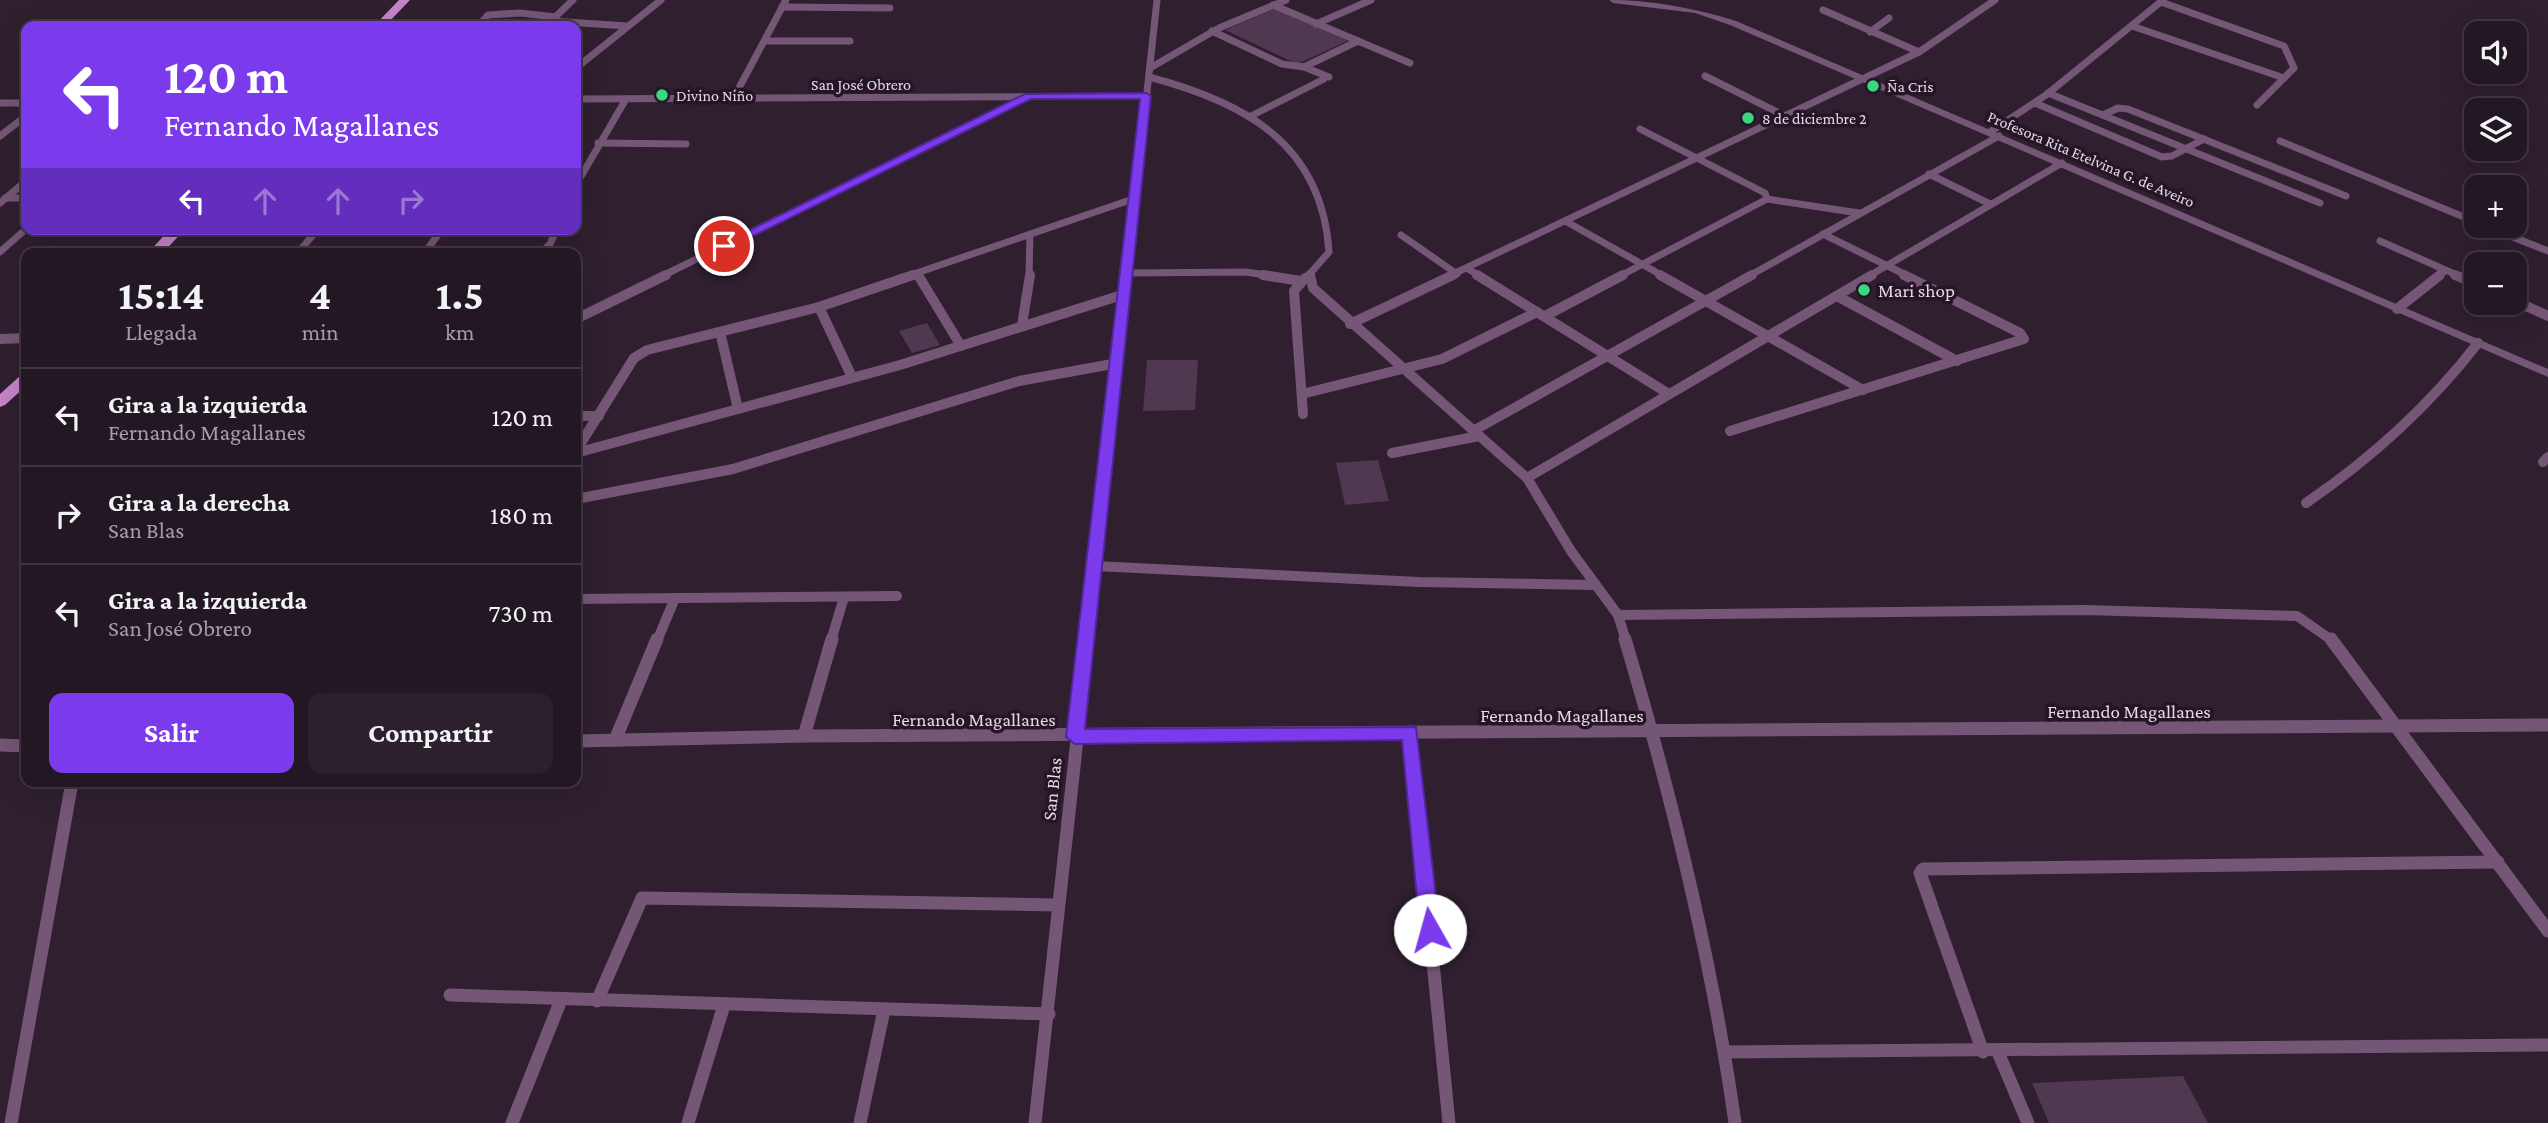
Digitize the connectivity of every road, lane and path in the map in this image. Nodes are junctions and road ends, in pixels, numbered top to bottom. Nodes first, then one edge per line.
1 (405, 0) edge
2 (573, 0) edge
3 (661, 0) edge
4 (1157, 0) edge
5 (1286, 0) edge
6 (1371, 0) edge
7 (1613, 0) edge
8 (1995, 0) edge
9 (2162, 1) edge
10 (784, 4) edge
11 (1273, 5) junction
12 (890, 8) dead end
13 (1823, 10) dead end
14 (1889, 19) dead end
15 (384, 21) edge
16 (483, 21) edge
17 (548, 21) edge
18 (552, 21) edge
19 (581, 24) edge
20 (1316, 24) junction
21 (627, 26) junction
22 (2132, 26) junction
23 (1212, 32) junction
24 (1870, 32) junction
25 (766, 41) junction
26 (850, 41) dead end
27 (1358, 41) junction
28 (1919, 52) junction
29 (581, 59) edge
30 (1410, 64) dead end
31 (1304, 67) junction
32 (1149, 73) junction
33 (1705, 76) dead end
34 (1864, 78) junction
35 (2284, 78) junction
36 (2048, 93) junction
37 (1029, 96) junction
38 (1146, 96) junction
39 (581, 99) edge
40 (626, 99) junction
41 (733, 99) junction
42 (0, 103) edge
43 (21, 103) edge
44 (2035, 103) junction
45 (2257, 105) dead end
46 (1783, 115) junction
47 (2103, 116) junction
48 (1249, 117) junction
49 (21, 120) edge
50 (1640, 129) dead end
51 (1994, 134) junction
52 (0, 136) edge
53 (2204, 139) junction
54 (2280, 141) dead end
55 (598, 143) junction
56 (686, 144) dead end
57 (2186, 149) junction
58 (1695, 158) junction
59 (2062, 163) junction
60 (581, 168) edge
61 (1929, 174) junction
62 (21, 185) edge
63 (2346, 196) dead end
64 (21, 198) edge
65 (1133, 199) junction
66 (1767, 199) junction
67 (2, 200) edge
68 (2320, 203) dead end
69 (1990, 204) junction
70 (1859, 213) junction
71 (2464, 217) edge
72 (1567, 222) junction
73 (21, 233) edge
74 (1823, 234) junction
75 (172, 235) edge
76 (1030, 235) junction
77 (1401, 235) dead end
78 (2515, 238) edge
79 (2380, 241) dead end
80 (160, 248) edge
81 (2548, 251) edge
82 (0, 252) edge
83 (1643, 265) junction
84 (1886, 267) junction
85 (1468, 269) junction
86 (2445, 271) junction
87 (1128, 272) junction
88 (918, 274) junction
89 (1457, 274) junction
90 (1305, 279) junction
91 (2464, 280) edge
92 (1125, 294) junction
93 (1837, 296) junction
94 (1705, 299) junction
95 (2527, 306) edge
96 (819, 307) junction
97 (2398, 309) junction
98 (1541, 314) junction
99 (2548, 316) edge
100 (581, 317) edge
101 (1350, 324) junction
102 (1022, 325) junction
103 (720, 332) junction
104 (1770, 337) junction
105 (21, 338) edge
106 (0, 339) edge
107 (2478, 343) junction
108 (961, 346) junction
109 (1606, 353) junction
110 (1957, 361) junction
111 (1118, 363) junction
112 (1404, 371) junction
113 (2548, 373) edge
114 (852, 377) junction
115 (21, 383) edge
116 (1863, 390) junction
117 (1302, 394) junction
118 (1669, 394) junction
119 (0, 402) edge
120 (738, 409) junction
121 (1303, 414) dead end
122 (599, 415) junction
123 (581, 416) edge
124 (1730, 431) dead end
125 (1476, 433) junction
126 (581, 444) edge
127 (581, 451) edge
128 (1392, 453) dead end
129 (1527, 478) junction
130 (581, 498) edge
131 (2306, 503) dead end
132 (1095, 566) junction
133 (1595, 585) junction
134 (897, 596) dead end
135 (844, 597) junction
136 (675, 598) junction
137 (581, 599) edge
138 (1618, 615) junction
139 (2548, 724) edge
140 (2397, 727) junction
141 (1410, 732) junction
142 (1653, 733) junction
143 (804, 736) junction
144 (1075, 737) junction
145 (615, 740) junction
146 (581, 741) edge
147 (0, 745) edge
148 (21, 746) edge
149 (71, 787) edge
150 (2498, 862) junction
151 (1057, 905) junction
152 (2548, 931) edge
153 (450, 995) dead end
154 (561, 1000) junction
155 (597, 1001) junction
156 (724, 1006) junction
157 (884, 1010) junction
158 (1049, 1014) junction
159 (2548, 1045) edge
160 (1725, 1052) junction
161 (1991, 1052) junction
162 (11, 1123) edge
163 (512, 1123) edge
164 (688, 1123) edge
165 (860, 1123) edge
166 (1035, 1123) edge
167 (1448, 1123) edge
168 (1735, 1123) edge
169 (2028, 1123) edge

1 - 15 main road
2 - 18 street
3 - 21 street
4 - 32 street, San Blas
5 - 11 street
6 - 20 street
7 - 34 street, Profesora Rita Etelvina G. de Aveiro
8 - 28 street
9 - 22 street
9 - 35 street
10 - 12 street
10 - 25 street
11 - 20 street
11 - 23 street
13 - 24 street
14 - 24 street
16 - 17 street
19 - 21 street
20 - 27 street
21 - 29 street
22 - 35 street
22 - 36 street
23 - 31 street
23 - 32 street
24 - 28 street
25 - 26 street
25 - 41 street
27 - 30 street
27 - 31 street
28 - 34 street
31 - 48 street
32 - 38 street, San Blas
32 - 48 street
33 - 46 street
34 - 46 street
34 - 51 street, Profesora Rita Etelvina G. de Aveiro
35 - 45 street
36 - 44 street
36 - 47 street
37 - 38 street, San José Obrero
37 - 41 street, San José Obrero
37 - 100 street
38 - 65 street, San Blas
39 - 40 street, San José Obrero
40 - 41 street, San José Obrero
40 - 55 street
42 - 43 street
44 - 51 street
44 - 57 street
46 - 58 street
47 - 53 street
47 - 57 street
48 - 90 street
49 - 52 street
50 - 58 street
51 - 59 street, Profesora Rita Etelvina G. de Aveiro
51 - 61 street
53 - 57 street
53 - 63 street
54 - 71 street
55 - 56 street
55 - 60 street
57 - 68 street
58 - 66 street
58 - 72 street
59 - 69 street
59 - 97 street, Profesora Rita Etelvina G. de Aveiro
61 - 69 street
61 - 70 street
62 - 67 street
64 - 67 street
65 - 76 street
65 - 87 street, San Blas
66 - 70 street
66 - 83 street
69 - 84 street
70 - 74 street
72 - 83 street
72 - 85 street
73 - 82 street
74 - 84 street
74 - 94 street
75 - 80 main road
76 - 88 street
76 - 102 street
77 - 89 street
78 - 81 street
79 - 86 street
83 - 94 street
83 - 98 street
84 - 93 street
84 - 110 street
85 - 89 street
85 - 98 street
86 - 91 street
86 - 97 street
87 - 90 street
87 - 92 street, San Blas
88 - 96 street
88 - 108 street
89 - 101 street
90 - 101 street
90 - 117 street
92 - 102 street
92 - 111 street, San Blas
93 - 104 street
93 - 110 street
94 - 104 street
94 - 109 street
95 - 99 street
96 - 103 street
96 - 114 street
97 - 107 street, Profesora Rita Etelvina G. de Aveiro
98 - 109 street
98 - 112 street
101 - 112 street
102 - 108 street
103 - 120 street
103 - 122 street
104 - 116 street
104 - 118 street
105 - 106 street
107 - 113 street, Profesora Rita Etelvina G. de Aveiro
107 - 131 street
108 - 114 street
109 - 118 street
109 - 125 street
110 - 116 street
111 - 130 street
111 - 132 street, San Blas
112 - 117 street
112 - 125 street
114 - 120 street
115 - 119 main road
116 - 124 street
117 - 121 street
118 - 129 street
120 - 127 street
122 - 123 street
122 - 126 street
125 - 128 street
125 - 129 street
129 - 133 street
132 - 133 street
132 - 144 street, San Blas
133 - 138 street
134 - 135 street
135 - 136 street
135 - 143 street
136 - 137 street
136 - 145 street
138 - 140 street
138 - 142 street
139 - 140 street, Fernando Magallanes
140 - 142 street, Fernando Magallanes
140 - 150 street
141 - 142 street, Fernando Magallanes
141 - 144 street, Fernando Magallanes
141 - 167 street
142 - 160 street
143 - 144 street, Fernando Magallanes
143 - 145 street, Fernando Magallanes
144 - 151 street, San Blas
145 - 146 street, Fernando Magallanes
147 - 148 street
149 - 162 street
150 - 152 street
150 - 161 street
151 - 155 street
151 - 158 street, San Blas
153 - 154 street
154 - 155 street
154 - 163 street
155 - 156 street
156 - 157 street
156 - 164 street
157 - 158 street
157 - 165 street
158 - 166 street, San Blas
159 - 161 street
160 - 161 street
160 - 168 street
161 - 169 street

